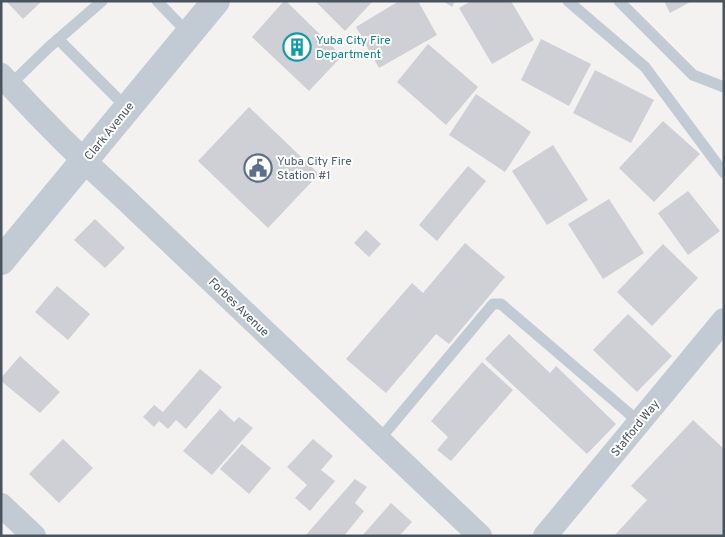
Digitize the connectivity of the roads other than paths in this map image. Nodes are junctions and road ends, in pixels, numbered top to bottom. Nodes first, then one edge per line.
1 (102, 1) edge
2 (157, 1) edge
3 (216, 1) edge
4 (568, 1) edge
5 (620, 1) edge
6 (190, 34) junction
7 (58, 39) junction
8 (6, 80) edge
9 (724, 87) edge
10 (127, 108) junction
11 (84, 161) junction
12 (724, 173) edge
13 (1, 260) edge
14 (724, 320) edge
15 (639, 422) junction
16 (380, 440) junction
17 (1, 505) edge
18 (34, 536) edge
19 (480, 536) edge
20 (545, 536) edge

1 - 7 lane
2 - 6 lane
3 - 6 street, Clark Avenue
4 - 12 lane
5 - 9 lane
6 - 10 street, Clark Avenue
7 - 8 lane
7 - 10 lane
8 - 11 street, Forbes Avenue
10 - 11 street, Clark Avenue
11 - 13 street, Clark Avenue
11 - 16 street, Forbes Avenue
14 - 15 street, Stafford Way
15 - 16 lane
15 - 20 street, Stafford Way
16 - 19 street, Forbes Avenue
17 - 18 street

